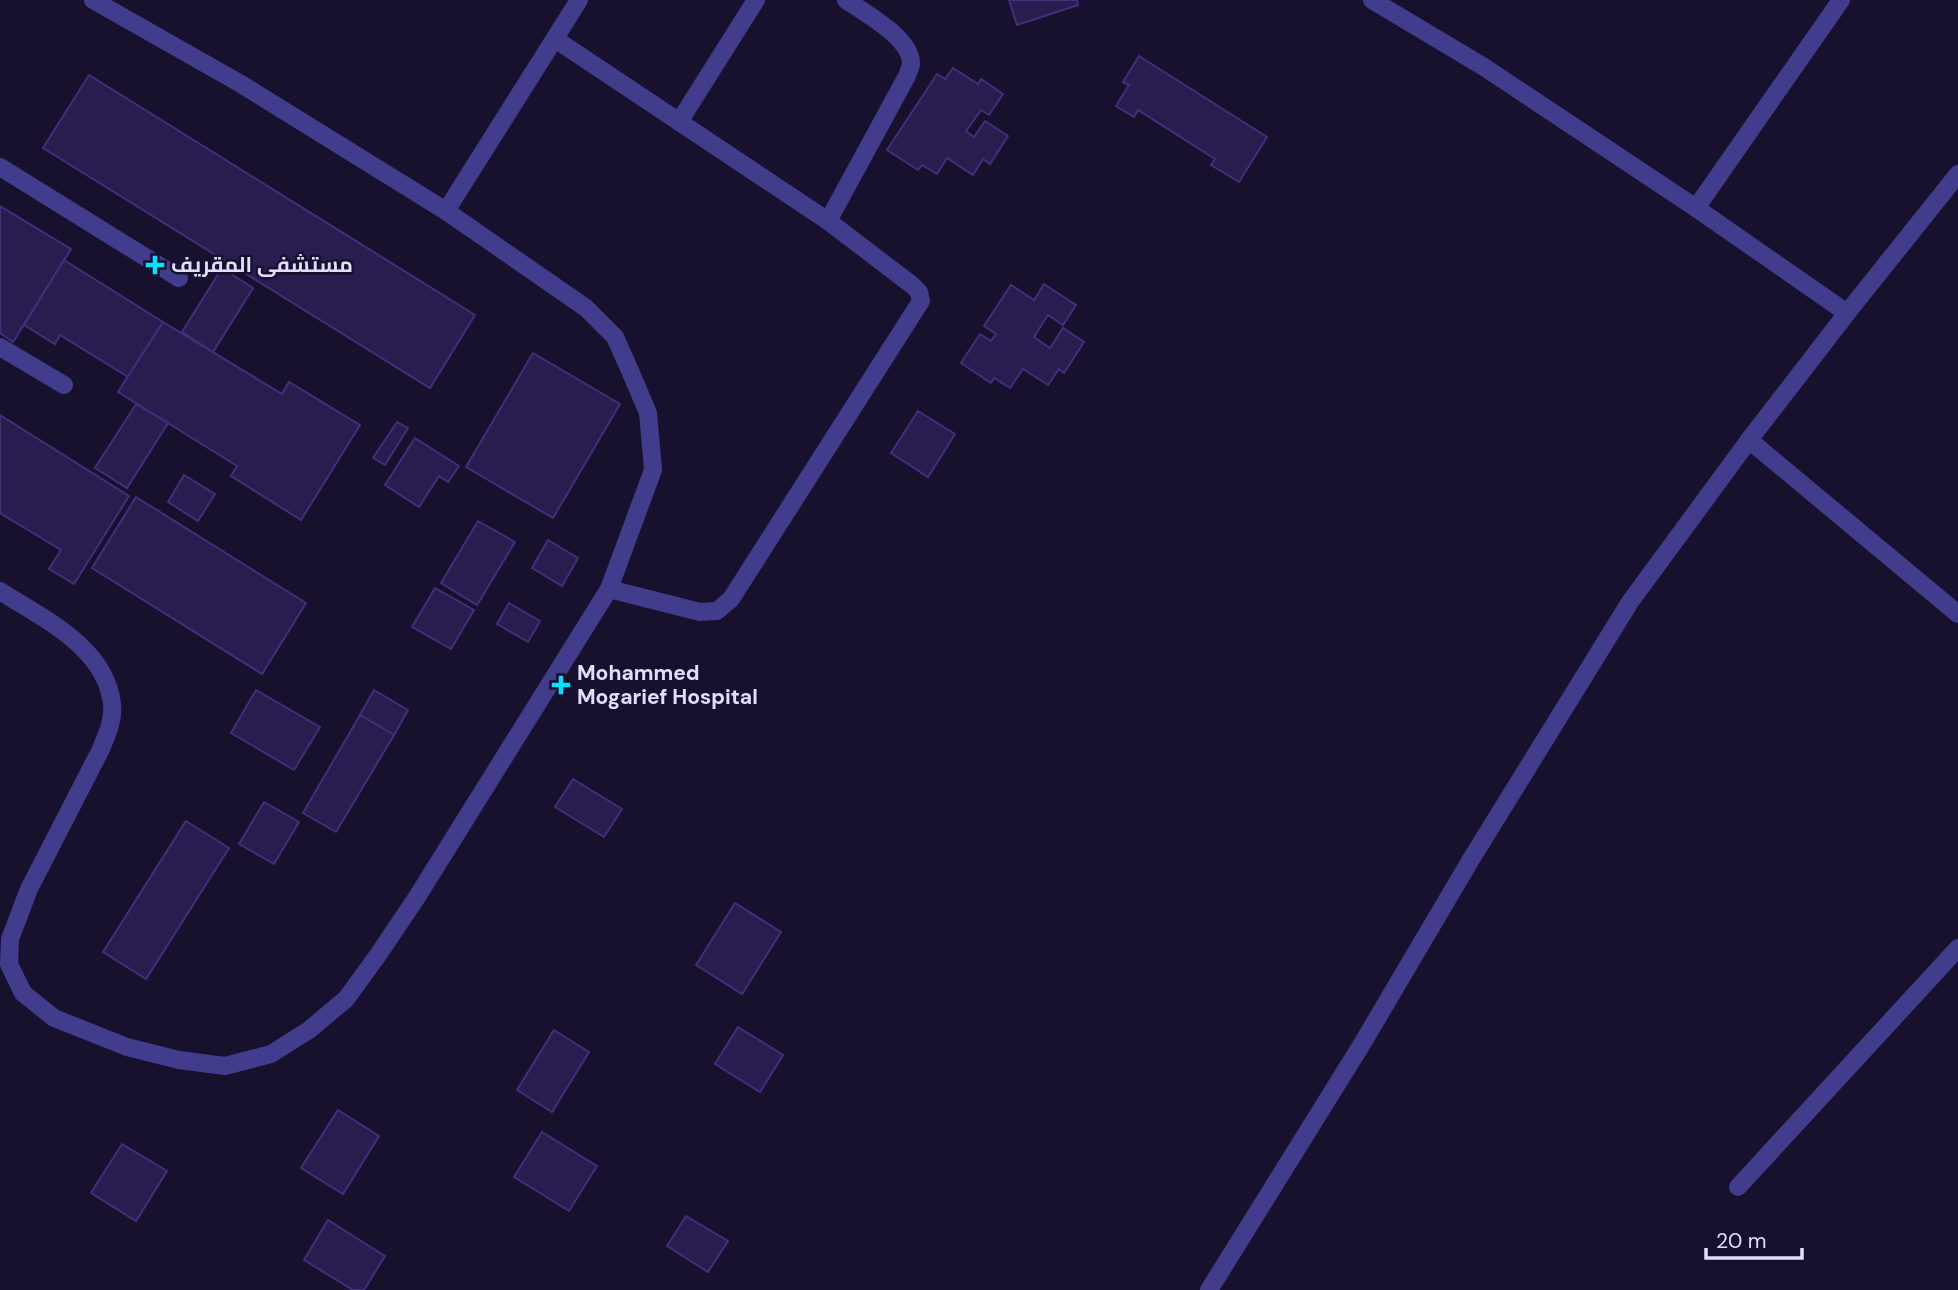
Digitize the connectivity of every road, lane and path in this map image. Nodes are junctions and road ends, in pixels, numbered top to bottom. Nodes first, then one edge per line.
1 (93, 0) edge
2 (579, 0) edge
3 (756, 0) edge
4 (846, 0) edge
5 (1372, 0) edge
6 (1841, 0) edge
7 (555, 39) junction
8 (679, 122) junction
9 (0, 167) edge
10 (1958, 174) edge
11 (1696, 208) junction
12 (446, 211) junction
13 (828, 221) junction
14 (179, 278) dead end
15 (1847, 313) junction
16 (0, 347) edge
17 (64, 386) dead end
18 (1749, 440) junction
19 (610, 590) junction
20 (0, 591) edge
21 (1958, 614) edge
22 (1958, 948) edge
23 (1738, 1187) dead end
24 (1209, 1290) edge

1 - 12 street
2 - 7 street
3 - 8 street
4 - 13 street
5 - 11 street
6 - 11 street
7 - 8 street
7 - 12 street
8 - 13 street
9 - 14 street
10 - 15 street
11 - 15 street
12 - 19 street
13 - 19 street
15 - 18 street
16 - 17 street
18 - 21 street
18 - 24 street
19 - 20 street
22 - 23 street

